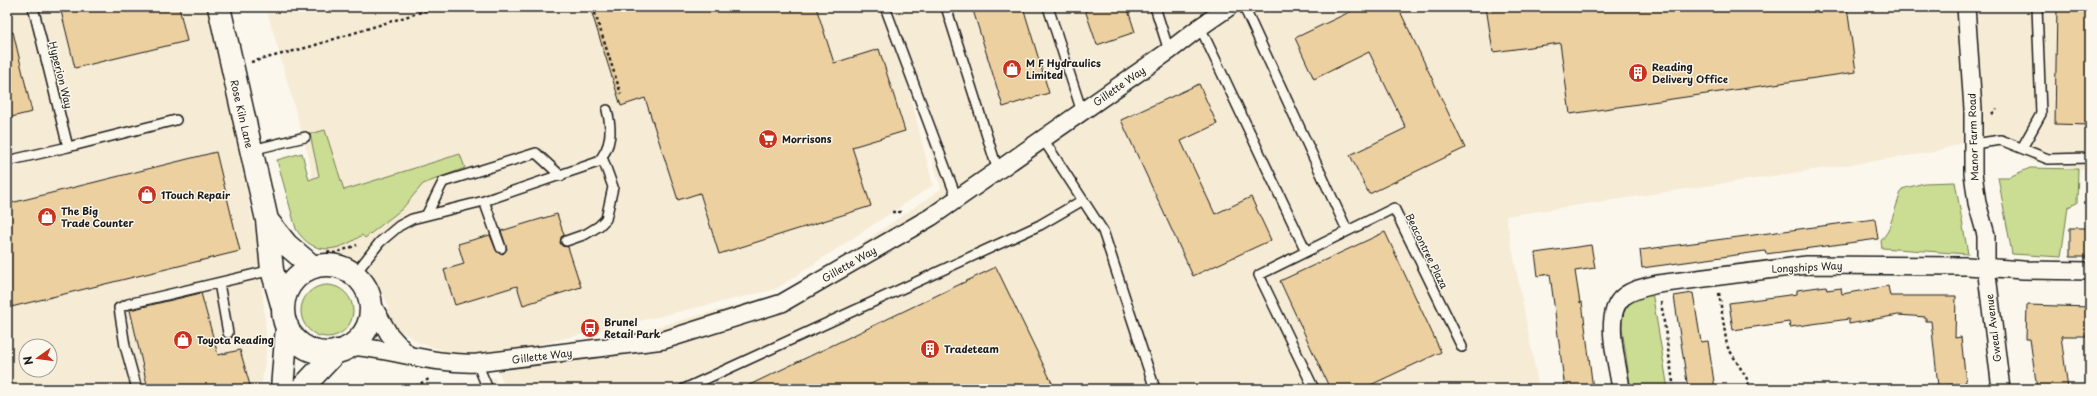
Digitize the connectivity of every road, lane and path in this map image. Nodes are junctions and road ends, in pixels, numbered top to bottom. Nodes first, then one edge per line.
1 (33, 7) edge
2 (219, 7) edge
3 (437, 7) edge
4 (593, 7) edge
5 (885, 7) edge
6 (946, 7) edge
7 (1048, 7) edge
8 (1155, 7) edge
9 (1244, 7) edge
10 (1966, 7) edge
11 (2038, 7) edge
12 (1224, 8) edge
13 (1200, 26) junction
14 (1170, 51) junction
15 (250, 62) dead end
16 (621, 94) dead end
17 (607, 110) dead end
18 (1082, 112) junction
19 (176, 120) dead end
20 (305, 137) dead end
21 (1043, 139) junction
22 (1973, 144) junction
23 (68, 148) junction
24 (2022, 148) junction
25 (251, 150) junction
26 (602, 157) junction
27 (2090, 158) edge
28 (7, 161) edge
29 (998, 171) junction
30 (561, 176) junction
31 (957, 200) junction
32 (1083, 200) junction
33 (484, 201) junction
34 (427, 214) junction
35 (267, 220) junction
36 (1347, 230) junction
37 (566, 241) dead end
38 (501, 248) dead end
39 (1306, 251) junction
40 (314, 267) junction
41 (1986, 267) junction
42 (272, 270) junction
43 (2090, 271) edge
44 (354, 275) junction
45 (1717, 276) junction
46 (219, 283) junction
47 (1658, 284) junction
48 (370, 301) junction
49 (285, 317) junction
50 (228, 333) dead end
51 (1462, 347) dead end
52 (344, 348) junction
53 (407, 354) junction
54 (477, 363) junction
55 (137, 389) edge
56 (282, 389) edge
57 (301, 389) edge
58 (488, 389) edge
59 (684, 389) edge
60 (1155, 389) edge
61 (1314, 389) edge
62 (1621, 389) edge
63 (1674, 389) edge
64 (1745, 389) edge
65 (2001, 389) edge

1 - 23 lane, Hyperion Way
2 - 25 street, Rose Kiln Lane
3 - 15 path
4 - 16 path
5 - 31 lane
6 - 29 lane
7 - 18 lane
8 - 14 lane
9 - 36 lane
10 - 22 street, Manor Farm Road
11 - 24 lane
12 - 13 street, Gillette Way
13 - 14 street, Gillette Way
13 - 39 lane
14 - 18 street, Gillette Way
17 - 26 lane
18 - 21 street, Gillette Way
19 - 23 lane
20 - 25 lane
21 - 29 street, Gillette Way
21 - 32 lane
22 - 24 lane
22 - 41 street, Manor Farm Road
23 - 28 lane
24 - 27 lane
25 - 35 street, Rose Kiln Lane
26 - 30 lane
26 - 37 lane
29 - 31 street, Gillette Way
30 - 33 lane
30 - 34 lane
31 - 54 street, Gillette Way
32 - 59 lane
32 - 60 lane
33 - 34 lane
33 - 38 lane
34 - 44 lane
35 - 40 street, Rose Kiln Lane
35 - 42 street, Rose Kiln Lane
36 - 39 lane, Beacontree Plaza
36 - 51 lane, Beacontree Plaza
39 - 61 lane, Beacontree Plaza
40 - 44 street
40 - 49 street
41 - 43 street, Longships Way
41 - 45 street, Longships Way
41 - 65 street, Gweal Avenue
42 - 46 lane
42 - 49 street, Rose Kiln Lane
44 - 48 street
45 - 47 street, Longships Way
45 - 64 path
46 - 50 lane
46 - 55 lane
47 - 62 street, Longships Way
47 - 63 path
48 - 52 street
48 - 53 street
49 - 52 street
49 - 56 street, Rose Kiln Lane
52 - 53 street, Gillette Way
52 - 57 street
53 - 54 street, Gillette Way
54 - 58 lane

